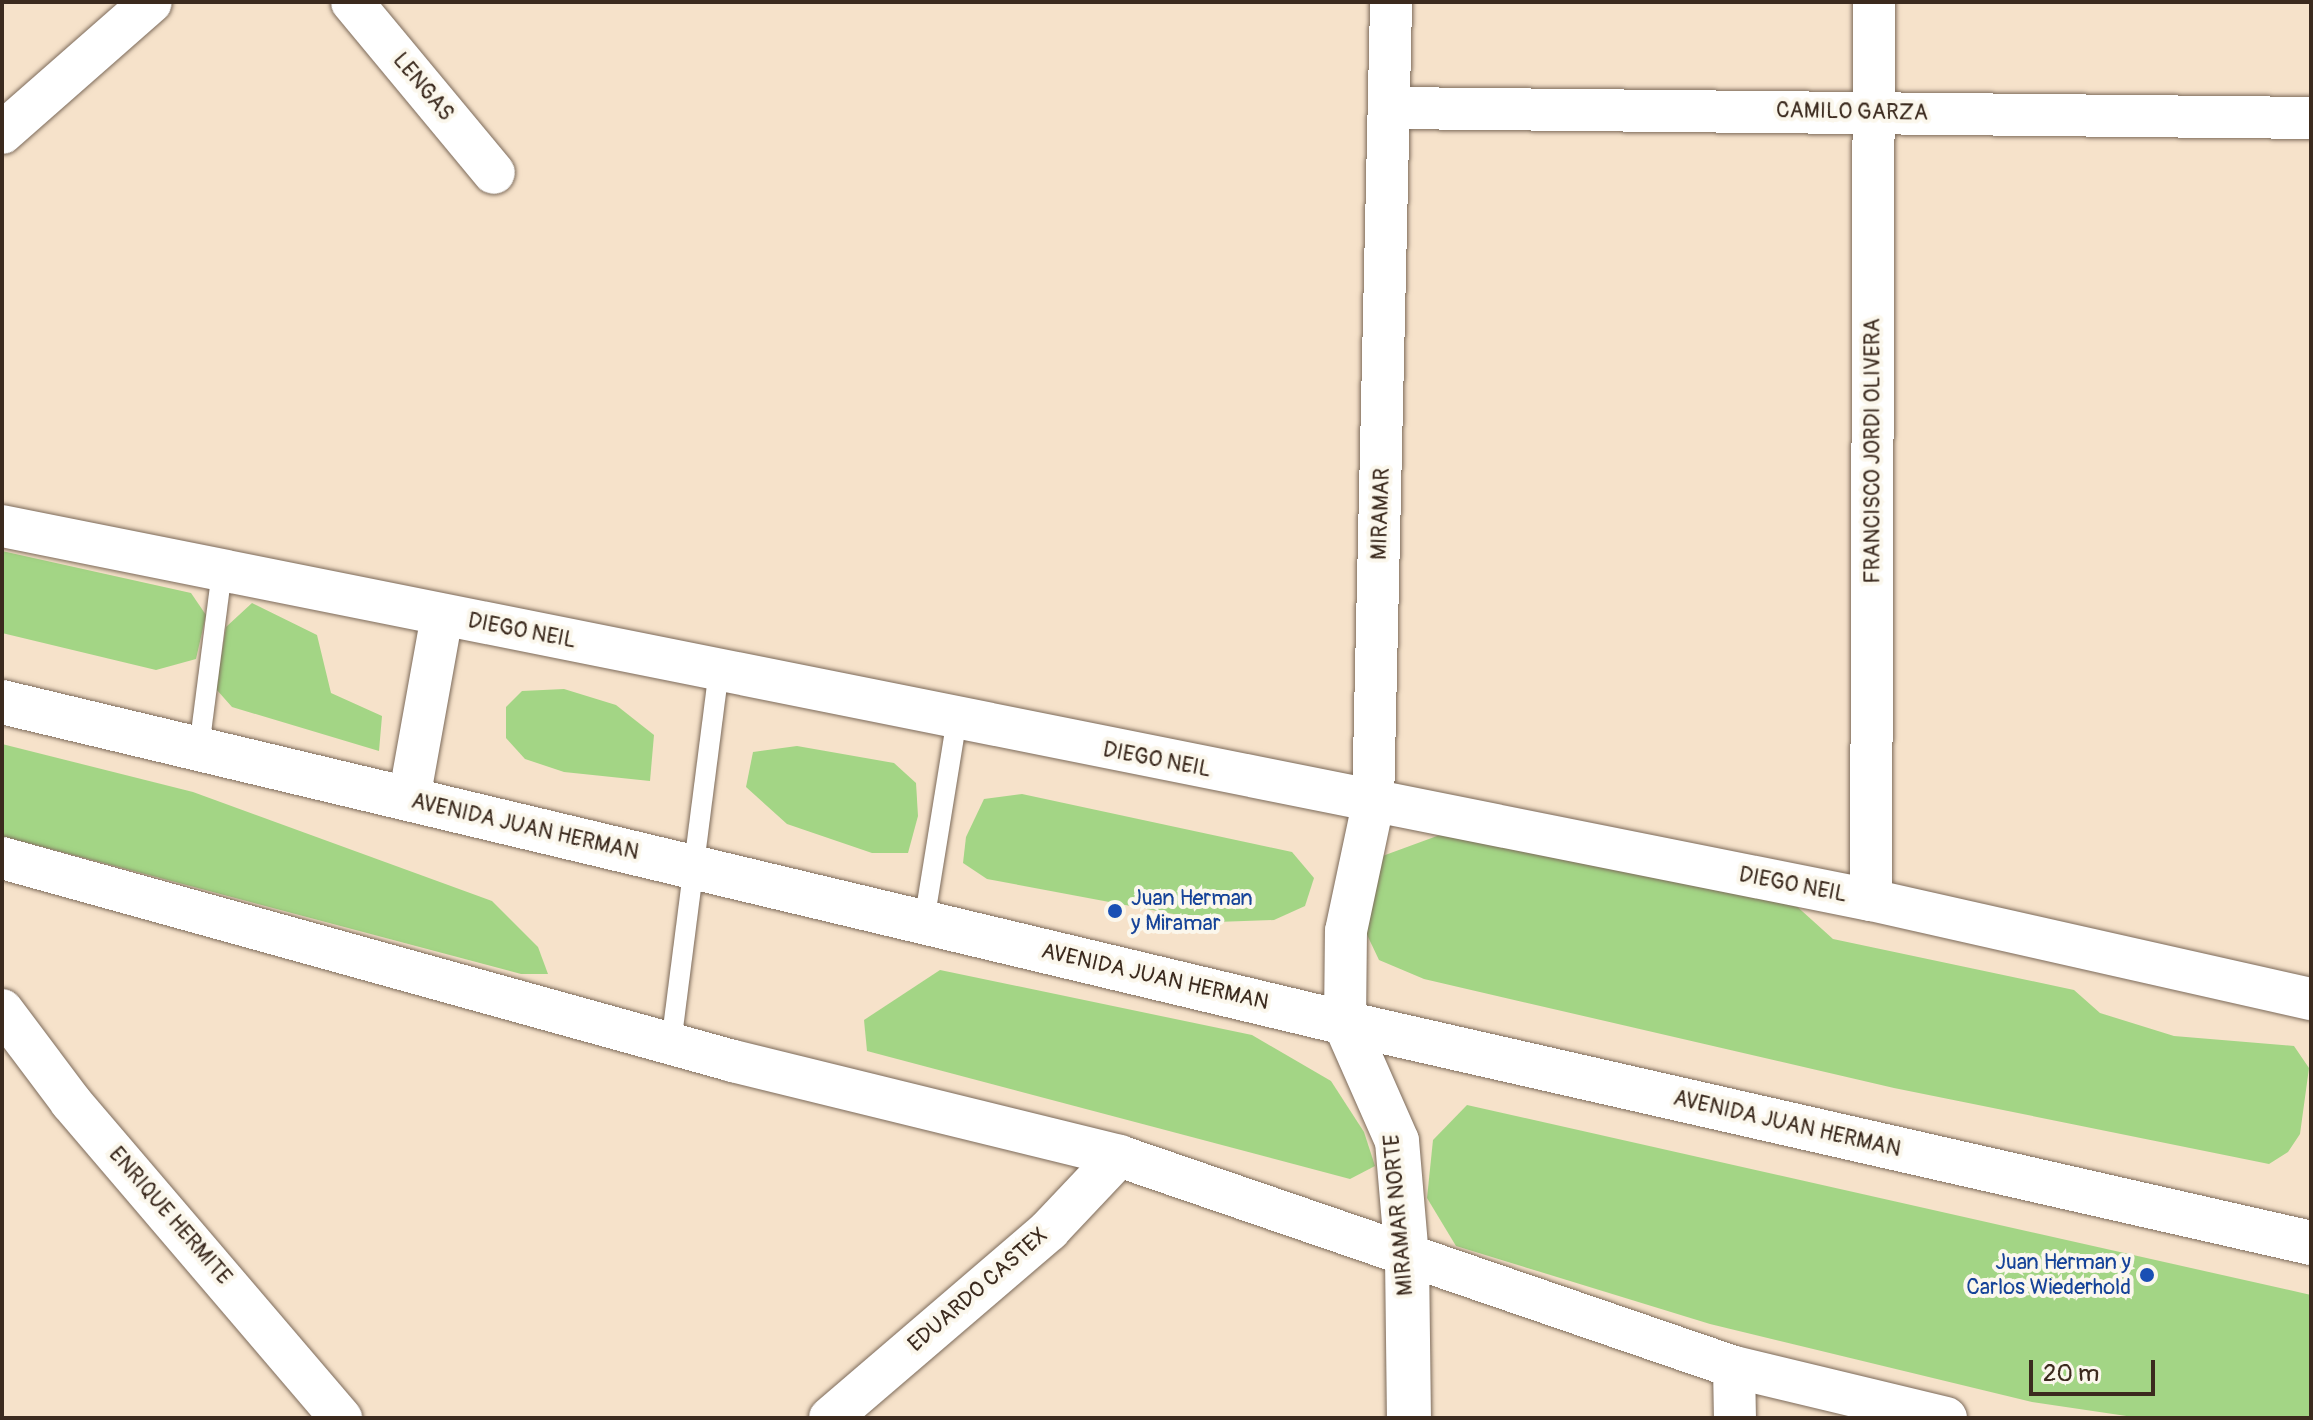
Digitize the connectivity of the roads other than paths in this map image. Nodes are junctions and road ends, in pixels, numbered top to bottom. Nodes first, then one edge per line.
1 (151, 2) edge
2 (352, 2) edge
3 (1391, 2) edge
4 (1874, 2) edge
5 (1392, 108) junction
6 (1874, 112) junction
7 (2311, 118) edge
8 (2, 133) edge
9 (494, 173) dead end
10 (2, 526) edge
11 (222, 571) junction
12 (442, 615) junction
13 (719, 671) junction
14 (2, 702) edge
15 (957, 719) junction
16 (199, 748) junction
17 (409, 799) junction
18 (1373, 804) junction
19 (2, 858) edge
20 (691, 867) junction
21 (1871, 900) junction
22 (924, 922) junction
23 (2311, 999) edge
24 (2, 1010) edge
25 (1345, 1023) junction
26 (671, 1044) junction
27 (1119, 1156) junction
28 (2311, 1243) edge
29 (1407, 1257) junction
30 (1734, 1367) junction
31 (341, 1418) edge
32 (830, 1418) edge
33 (1409, 1418) edge
34 (1735, 1418) edge
35 (1946, 1418) edge

1 - 8 street
2 - 9 street, LENGAS
3 - 5 street, MIRAMAR
4 - 6 street, FRANCISCO JORDI OLIVERA
5 - 6 street, CAMILO GARZA
5 - 18 street, MIRAMAR
6 - 7 street, CAMILO GARZA
6 - 21 street, FRANCISCO JORDI OLIVERA
10 - 11 street, DIEGO NEIL
11 - 12 street, DIEGO NEIL
11 - 16 lane
12 - 13 street, DIEGO NEIL
12 - 17 street
13 - 15 street, DIEGO NEIL
13 - 20 lane
14 - 16 main road, AVENIDA JUAN HERMAN
15 - 18 street, DIEGO NEIL
15 - 22 lane
16 - 17 main road, AVENIDA JUAN HERMAN
17 - 20 main road, AVENIDA JUAN HERMAN
18 - 21 street, DIEGO NEIL
18 - 25 street, MIRAMAR
19 - 26 street
20 - 22 main road, AVENIDA JUAN HERMAN
20 - 26 lane
21 - 23 street, DIEGO NEIL
22 - 25 main road, AVENIDA JUAN HERMAN
24 - 31 street, ENRIQUE HERMITE
25 - 28 main road, AVENIDA JUAN HERMAN
25 - 29 main road, MIRAMAR NORTE
26 - 27 street
27 - 29 street
27 - 32 street, EDUARDO CASTEX
29 - 30 street
29 - 33 main road, MIRAMAR NORTE
30 - 34 street
30 - 35 street

